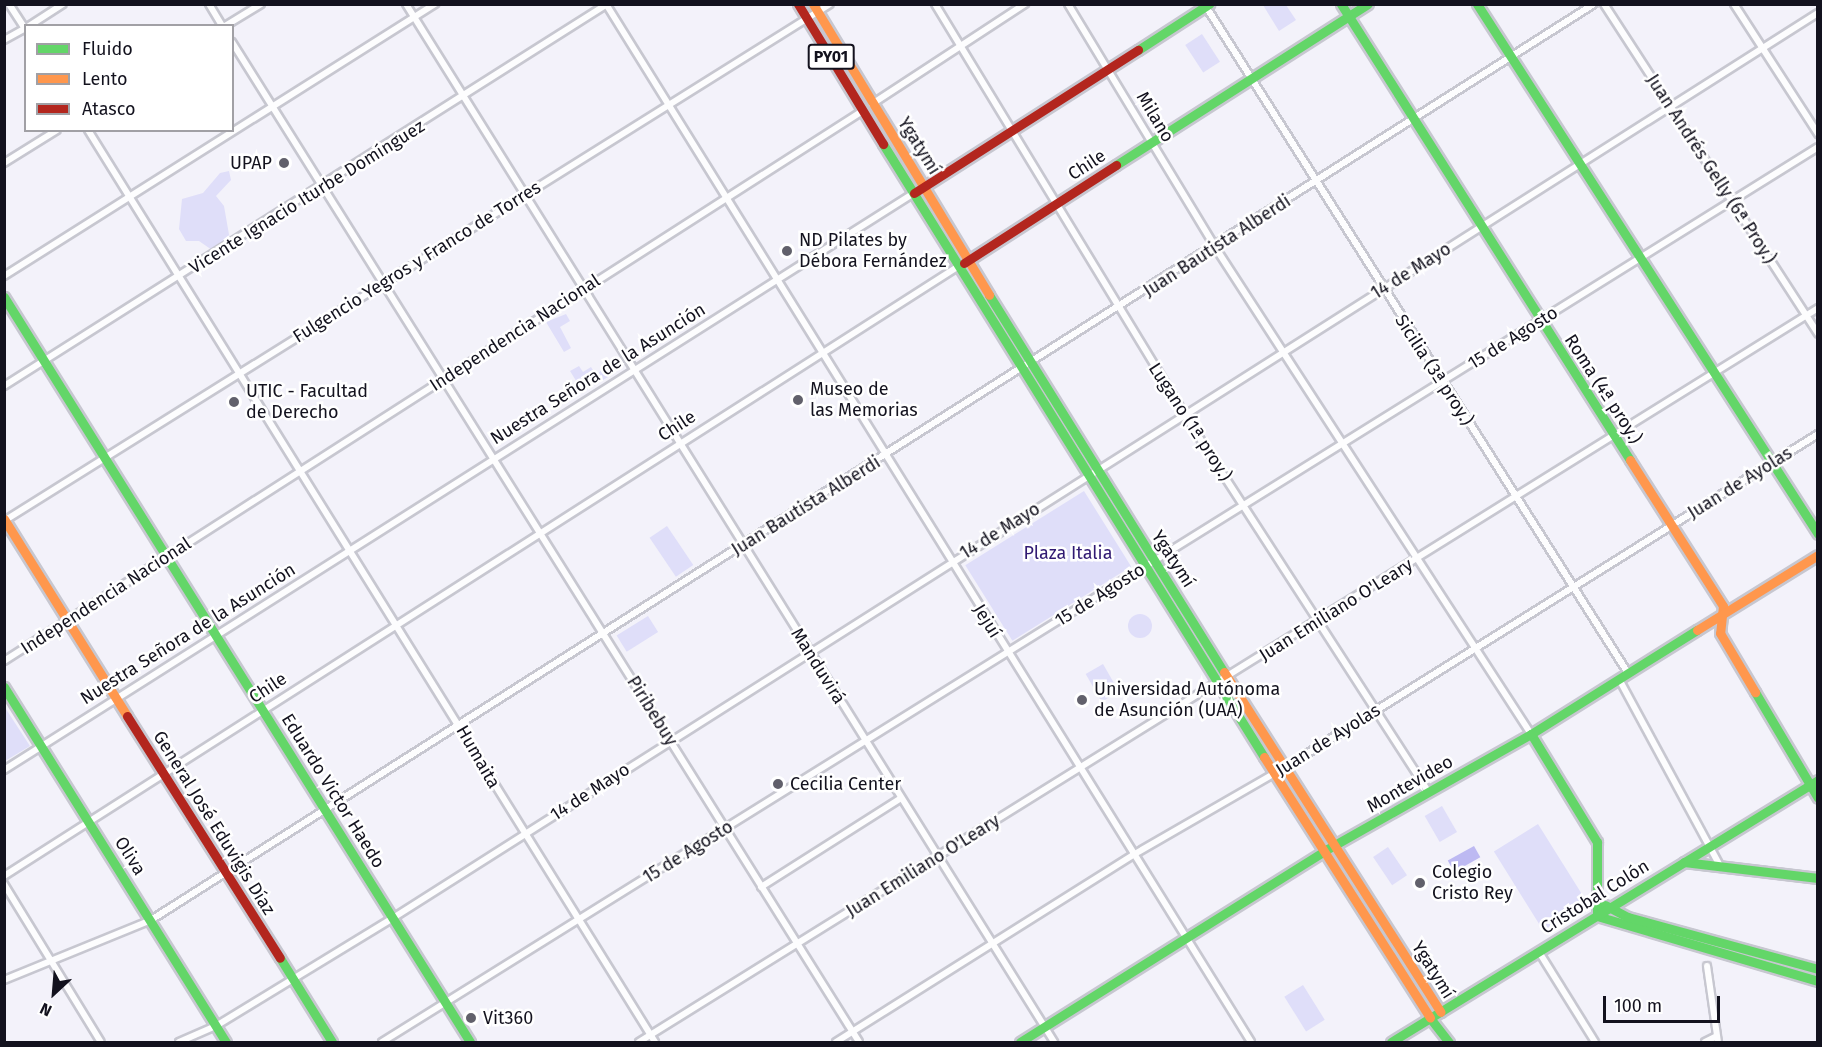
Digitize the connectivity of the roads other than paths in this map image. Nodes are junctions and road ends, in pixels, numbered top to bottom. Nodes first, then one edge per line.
1 (9, 4) edge
2 (63, 4) edge
3 (209, 4) edge
4 (261, 4) edge
5 (405, 4) edge
6 (435, 4) edge
7 (798, 4) edge
8 (830, 4) edge
9 (935, 4) edge
10 (1025, 4) edge
11 (1068, 4) edge
12 (1341, 4) edge
13 (1368, 4) edge
14 (1477, 4) edge
15 (1594, 4) edge
16 (1604, 4) edge
17 (1734, 4) edge
18 (607, 5) edge
19 (1207, 5) edge
20 (815, 8) edge
21 (1818, 14) edge
22 (1348, 17) junction
23 (807, 19) junction
24 (415, 20) junction
25 (32, 24) edge
26 (223, 24) edge
27 (227, 24) edge
28 (24, 25) edge
29 (24, 29) edge
30 (4, 40) edge
31 (234, 45) edge
32 (960, 47) junction
33 (1763, 49) junction
34 (1510, 58) junction
35 (1107, 70) junction
36 (1251, 80) junction
37 (465, 98) junction
38 (873, 104) junction
39 (667, 106) junction
40 (1671, 107) junction
41 (275, 109) junction
42 (863, 110) junction
43 (1412, 121) junction
44 (1012, 131) junction
45 (54, 132) edge
46 (89, 132) edge
47 (1818, 134) edge
48 (1152, 143) junction
49 (1818, 147) edge
50 (4, 164) edge
51 (1579, 165) junction
52 (1314, 184) junction
53 (324, 186) junction
54 (925, 186) junction
55 (914, 193) junction
56 (524, 195) junction
57 (130, 198) junction
58 (723, 199) junction
59 (1732, 201) junction
60 (1056, 204) junction
61 (1480, 228) junction
62 (1215, 247) junction
63 (969, 259) junction
64 (1639, 259) junction
65 (960, 265) junction
66 (4, 276) edge
67 (179, 276) junction
68 (774, 281) junction
69 (385, 282) junction
70 (582, 290) junction
71 (1382, 290) junction
72 (4, 297) edge
73 (1818, 308) edge
74 (1118, 309) junction
75 (1806, 315) junction
76 (1540, 321) junction
77 (1818, 334) edge
78 (1283, 352) junction
79 (819, 353) junction
80 (44, 361) junction
81 (1032, 365) junction
82 (633, 371) junction
83 (1022, 371) junction
84 (239, 373) junction
85 (1713, 375) junction
86 (445, 378) junction
87 (1442, 382) junction
88 (4, 386) edge
89 (1184, 414) junction
90 (1818, 434) edge
91 (1614, 436) junction
92 (679, 444) junction
93 (1343, 444) junction
94 (884, 457) junction
95 (105, 458) junction
96 (495, 459) junction
97 (1772, 463) junction
98 (1095, 470) junction
99 (301, 471) junction
100 (1086, 476) junction
101 (1516, 498) junction
102 (1244, 506) junction
103 (5, 520) edge
104 (1671, 526) junction
105 (542, 533) junction
106 (1818, 534) edge
107 (743, 546) junction
108 (351, 550) junction
109 (1818, 555) edge
110 (167, 557) junction
111 (1418, 559) junction
112 (1155, 561) junction
113 (950, 562) junction
114 (1146, 567) junction
115 (1573, 587) junction
116 (1720, 616) junction
117 (68, 621) junction
118 (1319, 621) junction
119 (397, 624) junction
120 (604, 633) junction
121 (216, 636) junction
122 (1476, 648) junction
123 (809, 652) junction
124 (1007, 653) junction
125 (4, 661) edge
126 (1628, 673) junction
127 (1228, 678) junction
128 (1619, 679) junction
129 (1219, 684) junction
130 (4, 687) edge
131 (117, 699) junction
132 (1376, 710) junction
133 (263, 711) junction
134 (459, 724) junction
135 (1532, 734) junction
136 (670, 740) junction
137 (865, 741) junction
138 (42, 747) junction
139 (1285, 767) junction
140 (1080, 769) junction
141 (4, 770) edge
142 (1275, 773) junction
143 (164, 774) junction
144 (1814, 782) edge
145 (1429, 792) junction
146 (901, 798) junction
147 (1818, 798) edge
148 (324, 809) junction
149 (89, 822) junction
150 (725, 829) junction
151 (524, 834) junction
152 (1334, 846) junction
153 (1713, 846) junction
154 (1324, 851) junction
155 (1133, 855) junction
156 (938, 857) junction
157 (1684, 862) junction
158 (1720, 866) junction
159 (225, 872) junction
160 (4, 876) edge
161 (1818, 878) edge
162 (4, 884) edge
163 (761, 887) junction
164 (1599, 895) junction
165 (1607, 910) junction
166 (1598, 916) junction
167 (393, 918) junction
168 (151, 920) junction
169 (578, 921) junction
170 (1186, 938) junction
171 (796, 944) junction
172 (992, 944) junction
173 (1539, 952) junction
174 (51, 962) junction
175 (1707, 966) dead end
176 (1818, 969) edge
177 (292, 979) junction
178 (4, 980) edge
179 (1818, 981) edge
180 (446, 1003) junction
181 (1441, 1012) junction
182 (1430, 1018) junction
183 (216, 1026) junction
184 (1044, 1027) junction
185 (853, 1032) junction
186 (1443, 1032) junction
187 (651, 1035) junction
188 (1717, 1039) edge
189 (101, 1042) edge
190 (179, 1042) edge
191 (226, 1042) edge
192 (332, 1042) edge
193 (382, 1042) edge
194 (470, 1042) edge
195 (639, 1042) edge
196 (656, 1042) edge
197 (836, 1042) edge
198 (859, 1042) edge
199 (1020, 1042) edge
200 (1054, 1042) edge
201 (1251, 1042) edge
202 (1391, 1042) edge
203 (1449, 1042) edge
204 (1595, 1042) edge
205 (1706, 1042) edge

1 - 28 street
2 - 25 street
3 - 26 street
4 - 27 street
5 - 24 street, Manduvirá
6 - 24 street
7 - 23 main road, PY01
8 - 20 street, Fulgencio Yegros y Franco de Torres
9 - 32 street, Lugano (1ª proy.)
10 - 32 street, Independencia Nacional
11 - 35 street, Milano
12 - 22 main road, Roma (4ª proy.)
13 - 22 main road, Chile
14 - 34 main road
15 - 34 street, Juan Bautista Alberdi
16 - 40 street, Juan Andrés Gelly (6ª Proy.)
17 - 33 street
18 - 37 street, Vicente Ignacio Iturbe Domínguez
18 - 39 street, Jejuí
19 - 35 main road, Nuestra Señora de la Asunción
19 - 36 street, Sicilia (3ª proy.)
20 - 23 street, Fulgencio Yegros y Franco de Torres
20 - 38 main road, PY01
21 - 33 street, 14 de Mayo
22 - 36 main road, Chile
22 - 43 main road, Roma (4ª proy.)
23 - 39 street, Fulgencio Yegros y Franco de Torres
23 - 42 main road, PY01
24 - 37 street, Manduvirá
24 - 41 street
29 - 30 street
31 - 41 street, Piribebuy
32 - 38 street, Independencia Nacional
32 - 44 street, Lugano (1ª proy.)
33 - 40 street, 14 de Mayo
33 - 47 street
34 - 43 street, Juan Bautista Alberdi
34 - 51 main road
35 - 44 main road, Nuestra Señora de la Asunción
35 - 48 street, Milano
36 - 48 main road, Chile
36 - 52 street, Sicilia (3ª proy.)
37 - 53 street, Vicente Ignacio Iturbe Domínguez
37 - 56 street, Manduvirá
38 - 42 street, Independencia Nacional
38 - 54 main road, Ygatymí / PY01
39 - 56 street, Fulgencio Yegros y Franco de Torres
39 - 58 street, Jejuí
40 - 51 street, 14 de Mayo
40 - 59 street, Juan Andrés Gelly (6ª Proy.)
41 - 53 street, Piribebuy
41 - 57 street
42 - 55 main road, Ygatymí
42 - 58 street, Independencia Nacional
43 - 52 street, Juan Bautista Alberdi
43 - 61 main road, Roma (4ª proy.)
44 - 54 main road, Nuestra Señora de la Asunción
44 - 60 street, Lugano (1ª proy.)
45 - 50 street
46 - 57 street, Humaita
48 - 60 main road, Chile
48 - 62 street, Milano
49 - 59 street, 15 de Agosto
51 - 61 street, 14 de Mayo
51 - 64 main road
52 - 62 street, Juan Bautista Alberdi
52 - 71 street, Sicilia (3ª proy.)
53 - 67 street, Vicente Ignacio Iturbe Domínguez
53 - 69 street, Piribebuy
54 - 55 main road, Nuestra Señora de la Asunción
54 - 63 main road, Ygatymí
55 - 65 main road, Ygatymí
55 - 68 street, Nuestra Señora de la Asunción
56 - 69 street, Fulgencio Yegros y Franco de Torres
56 - 70 street, Manduvirá
57 - 66 street
57 - 67 street, Humaita
58 - 68 street, Jejuí
58 - 70 street, Independencia Nacional
59 - 64 street, 15 de Agosto
59 - 75 street, Juan Andrés Gelly (6ª Proy.)
60 - 63 main road, Chile
60 - 74 street, Lugano (1ª proy.)
61 - 71 street, 14 de Mayo
61 - 76 main road, Roma (4ª proy.)
62 - 74 street, Juan Bautista Alberdi
62 - 78 street, Milano
63 - 65 main road, Chile
63 - 81 main road, Ygatymí
64 - 76 street, 15 de Agosto
64 - 85 main road
65 - 79 street, Chile
65 - 83 main road, Ygatymí
67 - 80 street, Vicente Ignacio Iturbe Domínguez
67 - 84 street, Humaita
68 - 79 street, Jejuí
68 - 82 street, Nuestra Señora de la Asunción
69 - 84 street, Fulgencio Yegros y Franco de Torres
69 - 86 street, Piribebuy
70 - 82 street, Manduvirá
70 - 86 street, Independencia Nacional
71 - 78 street, 14 de Mayo
71 - 87 street, Sicilia (3ª proy.)
72 - 80 main road, Eduardo Victor Haedo
73 - 75 street, Juan Emiliano O'Leary
74 - 81 street, Juan Bautista Alberdi
74 - 89 street, Lugano (1ª proy.)
75 - 77 street, Juan Andrés Gelly (6ª Proy.)
75 - 85 street, Juan Emiliano O'Leary
76 - 87 street, 15 de Agosto
76 - 91 main road, Roma (4ª proy.)
78 - 89 street, 14 de Mayo
78 - 93 street, Milano
79 - 92 street, Chile
79 - 94 street, Jejuí
80 - 88 street, Vicente Ignacio Iturbe Domínguez
80 - 95 main road, Eduardo Victor Haedo
81 - 83 street, Juan Bautista Alberdi
81 - 98 main road, Ygatymí
82 - 92 street, Manduvirá
82 - 96 street, Nuestra Señora de la Asunción
83 - 94 street, Juan Bautista Alberdi
83 - 100 main road, Ygatymí
84 - 95 street, Fulgencio Yegros y Franco de Torres
84 - 99 street, Humaita
85 - 91 street, Juan Emiliano O'Leary
85 - 97 main road
86 - 96 street, Piribebuy
86 - 99 street, Independencia Nacional
87 - 93 street, 15 de Agosto
87 - 101 street, Sicilia (3ª proy.)
89 - 98 street, 14 de Mayo
89 - 102 street, Lugano (1ª proy.)
90 - 97 street, Juan de Ayolas
91 - 101 street, Juan Emiliano O'Leary
91 - 104 main road, Roma (4ª proy.)
92 - 105 street, Chile
92 - 107 street, Manduvirá
93 - 102 street, 15 de Agosto
93 - 111 street, Milano
94 - 107 street, Juan Bautista Alberdi
94 - 113 street, Jejuí
95 - 103 street, Fulgencio Yegros y Franco de Torres
95 - 110 main road, Eduardo Victor Haedo
96 - 105 street, Piribebuy
96 - 108 street, Nuestra Señora de la Asunción
97 - 104 street, Juan de Ayolas
97 - 106 main road
98 - 100 street, 14 de Mayo
98 - 112 main road, Ygatymí
99 - 108 street, Humaita
99 - 110 street, Independencia Nacional
100 - 113 street, 14 de Mayo
100 - 114 main road, Ygatymí
101 - 111 street, Juan Emiliano O'Leary
101 - 115 street, Sicilia (3ª proy.)
102 - 112 street, 15 de Agosto
102 - 118 street, Lugano (1ª proy.)
103 - 117 main road, General José Eduvigis Díaz
104 - 115 street, Juan de Ayolas
104 - 116 main road, Roma (4ª proy.)
105 - 119 street, Chile
105 - 120 street, Piribebuy
107 - 120 street, Juan Bautista Alberdi
107 - 123 street, Manduvirá
108 - 119 street, Humaita
108 - 121 street, Nuestra Señora de la Asunción
109 - 116 main road, Montevideo
110 - 117 street, Independencia Nacional
110 - 121 main road, Eduardo Victor Haedo
111 - 118 street, Juan Emiliano O'Leary
111 - 122 street, Milano
112 - 114 street, 15 de Agosto
112 - 127 main road, Ygatymí
113 - 123 street, 14 de Mayo
113 - 124 street, Jejuí
114 - 124 street, 15 de Agosto
114 - 129 main road, Ygatymí
115 - 122 street, Juan de Ayolas
115 - 126 street, Sicilia (3ª proy.)
116 - 126 main road, Montevideo
116 - 144 main road, Roma (4ª proy.)
117 - 125 street, Independencia Nacional
117 - 131 main road, General José Eduvigis Díaz
118 - 127 street, Juan Emiliano O'Leary
118 - 132 street, Lugano (1ª proy.)
119 - 133 street, Chile
119 - 134 street, Humaita
120 - 134 street, Juan Bautista Alberdi
120 - 136 street, Piribebuy
121 - 131 street, Nuestra Señora de la Asunción
121 - 133 main road, Eduardo Victor Haedo
122 - 132 street, Juan de Ayolas
122 - 135 street, Milano
123 - 136 street, 14 de Mayo
123 - 137 street, Manduvirá
124 - 137 street, 15 de Agosto
124 - 140 street, Jejuí
126 - 128 main road, Montevideo
127 - 129 street, Juan Emiliano O'Leary
127 - 139 main road, Ygatymí
128 - 135 main road, Montevideo
128 - 153 street
129 - 140 street, Juan Emiliano O'Leary
129 - 142 main road, Ygatymí
130 - 138 main road, Oliva
131 - 138 street, Nuestra Señora de la Asunción
131 - 143 main road, General José Eduvigis Díaz
132 - 139 street, Juan de Ayolas
132 - 145 street, Lugano (1ª proy.)
133 - 143 street, Chile
133 - 148 main road, Eduardo Victor Haedo
134 - 148 street, Juan Bautista Alberdi
134 - 151 street, Humaita
135 - 145 main road, Montevideo
135 - 164 main road
136 - 150 street, Piribebuy
136 - 151 street, 14 de Mayo
137 - 146 street, Manduvirá
137 - 150 street, 15 de Agosto
138 - 141 street, Nuestra Señora de la Asunción
138 - 149 main road, Oliva
139 - 142 street, Juan de Ayolas
139 - 152 main road, Ygatymí
140 - 155 street, Jejuí
140 - 156 street, Juan Emiliano O'Leary
142 - 154 main road, Ygatymí
142 - 155 street, Juan de Ayolas
143 - 149 street, Chile
143 - 159 main road, General José Eduvigis Díaz
144 - 147 main road, Roma (4ª proy.)
144 - 153 main road, Cristobal Colón
145 - 152 main road, Montevideo
146 - 156 street, Manduvirá
146 - 163 street
148 - 159 street, Juan Bautista Alberdi
148 - 167 main road, Eduardo Victor Haedo
149 - 160 street, Chile
149 - 168 main road, Oliva
150 - 163 street, Piribebuy
150 - 169 street, 15 de Agosto
151 - 167 street, 14 de Mayo
151 - 169 street, Humaita
152 - 154 main road, Montevideo
152 - 181 main road, Ygatymí
153 - 157 main road, Cristobal Colón
153 - 158 street
154 - 170 main road, Montevideo
154 - 182 main road, Ygatymí
155 - 170 street, Jejuí
155 - 172 street, Juan de Ayolas
156 - 171 street, Juan Emiliano O'Leary
156 - 172 street, Manduvirá
157 - 158 main road
157 - 165 main road, Cristobal Colón
158 - 161 main road
159 - 168 street, Juan Bautista Alberdi
159 - 177 main road, General José Eduvigis Díaz
162 - 174 street
163 - 171 street, Piribebuy
164 - 165 main road
164 - 166 main road
165 - 166 main road, Cristobal Colón
165 - 176 main road
166 - 173 main road, Cristobal Colón
166 - 179 main road
167 - 177 street, 14 de Mayo
167 - 180 main road, Eduardo Victor Haedo
168 - 174 street, Juan Bautista Alberdi
168 - 183 main road, Oliva
169 - 180 street, 15 de Agosto
169 - 187 street, Humaita
170 - 184 main road, Montevideo
170 - 201 street, Jejuí
171 - 185 street, Piribebuy
171 - 187 street, Juan Emiliano O'Leary
172 - 184 street, Manduvirá
172 - 185 street, Juan de Ayolas
173 - 181 main road, Cristobal Colón
173 - 204 street
174 - 178 street, Juan Bautista Alberdi
174 - 189 street
175 - 188 street
177 - 183 street, 14 de Mayo
177 - 192 main road, General José Eduvigis Díaz
180 - 193 street, 15 de Agosto
180 - 194 main road, Eduardo Victor Haedo
181 - 182 main road, Cristobal Colón
181 - 186 main road, Ygatymí
182 - 186 main road, Ygatymí
182 - 202 main road, Cristobal Colón
183 - 190 street, 14 de Mayo
183 - 191 main road, Oliva
184 - 199 main road, Montevideo
184 - 200 street, Manduvirá
185 - 197 street, Juan de Ayolas
185 - 198 street, Piribebuy
186 - 203 main road, Ygatymí
187 - 195 street, Juan Emiliano O'Leary
187 - 196 street, Humaita
188 - 205 street

